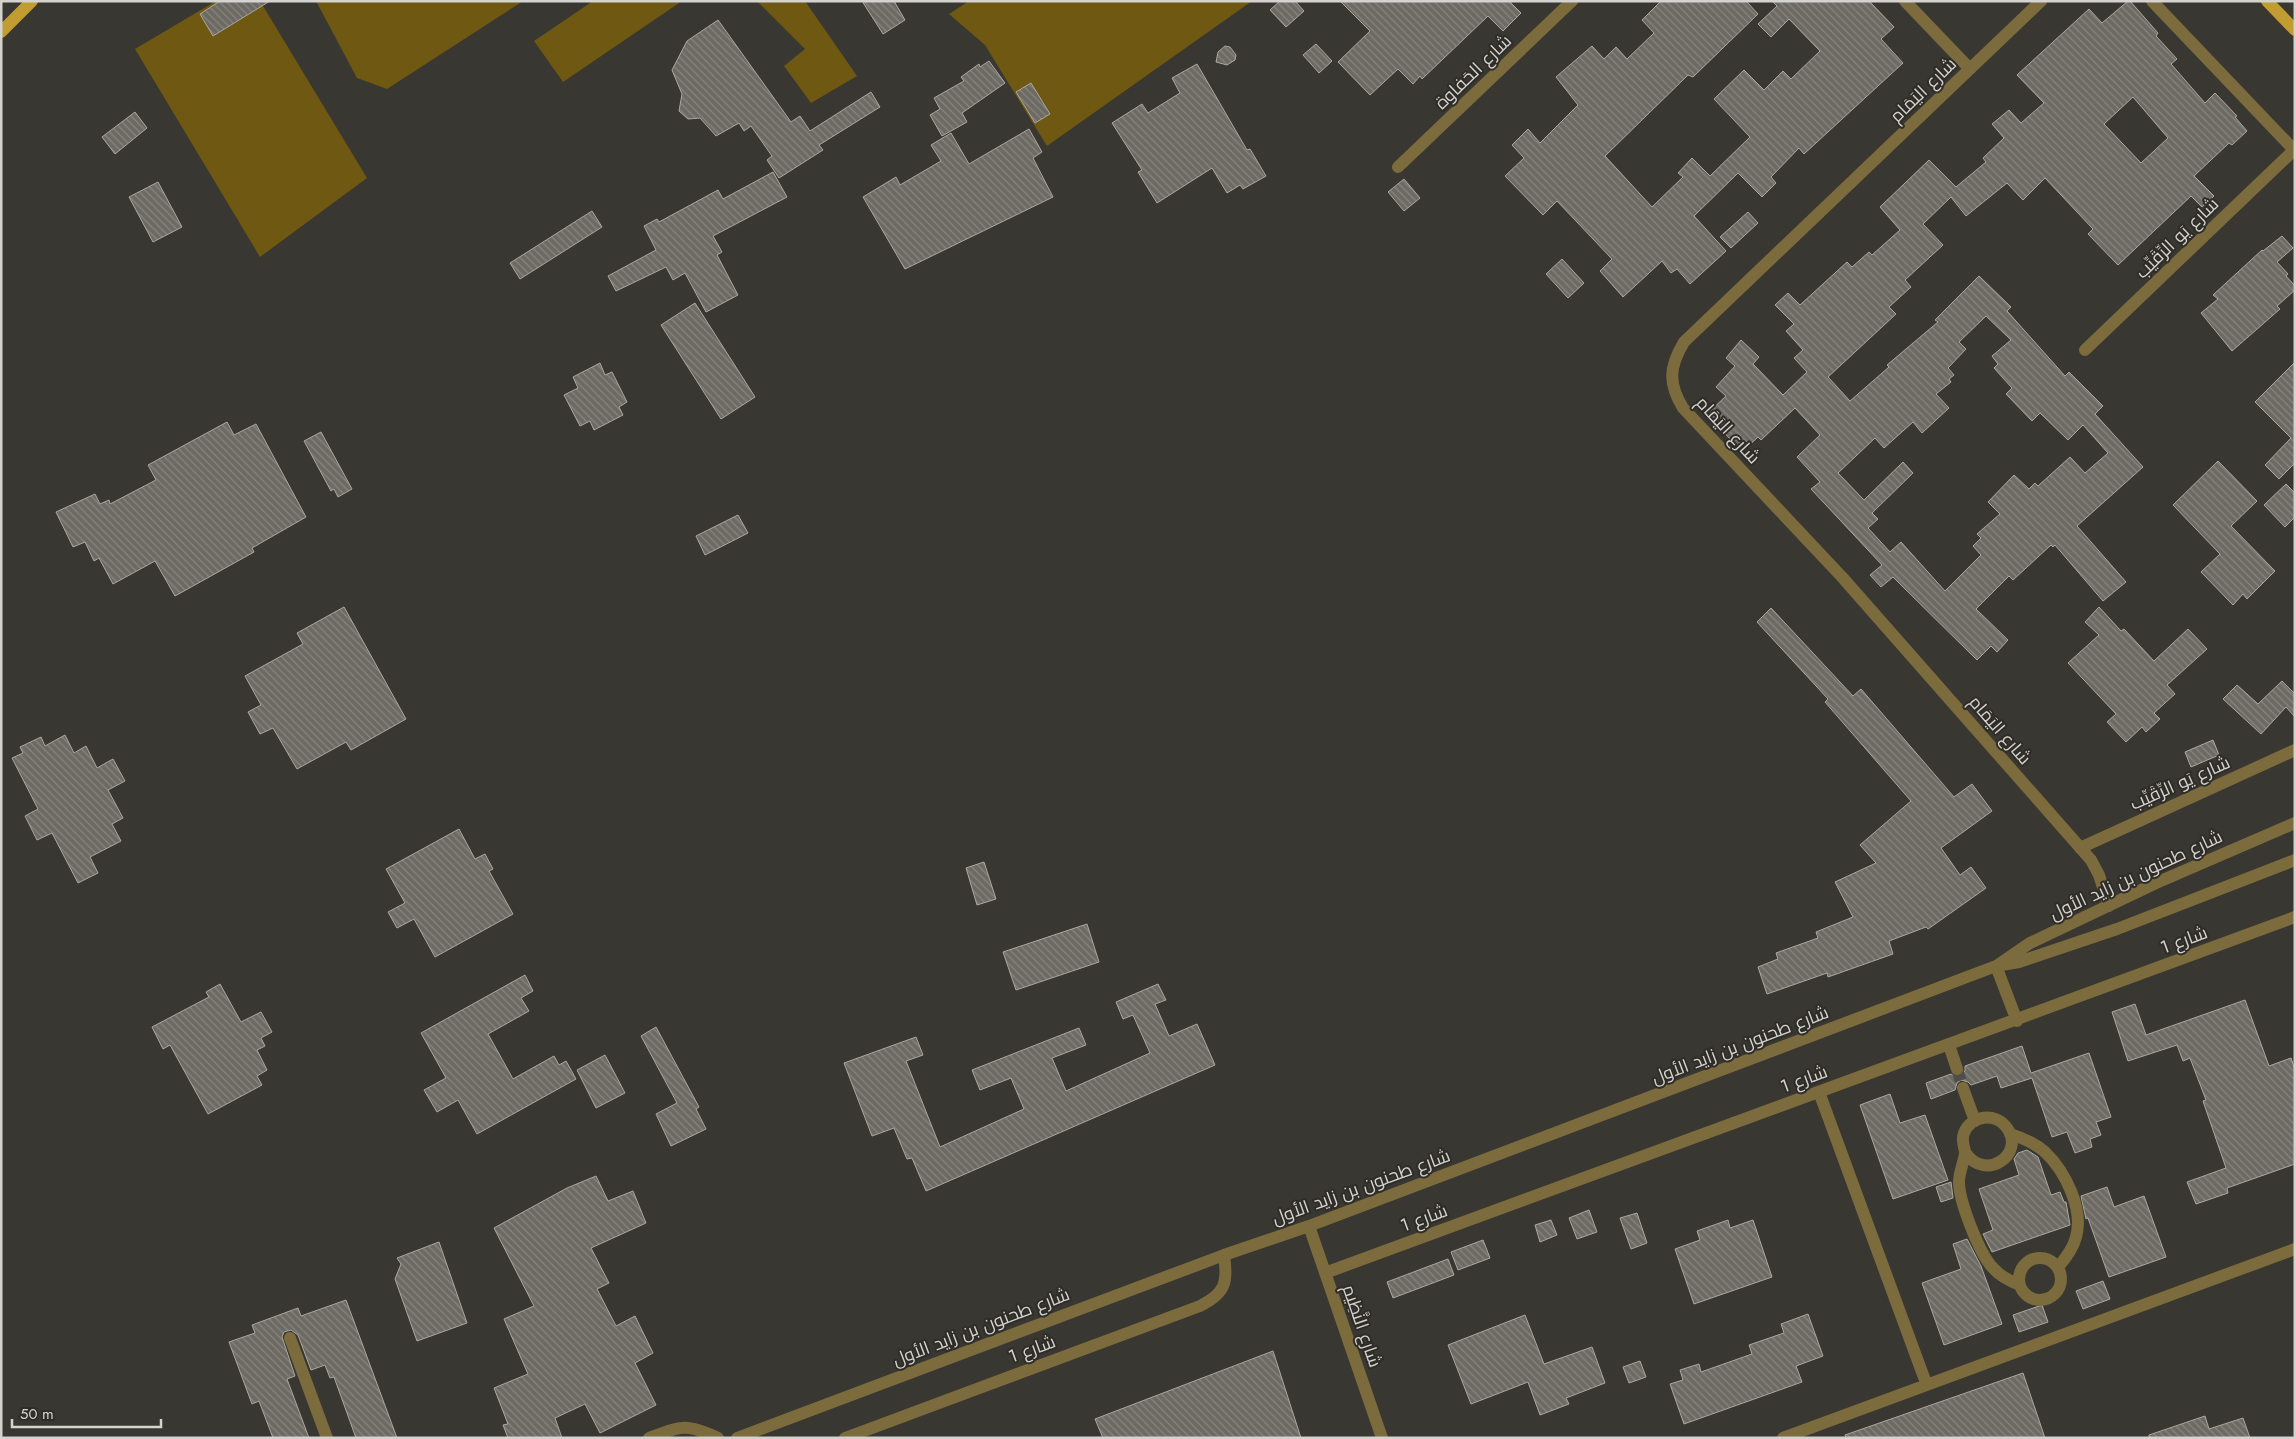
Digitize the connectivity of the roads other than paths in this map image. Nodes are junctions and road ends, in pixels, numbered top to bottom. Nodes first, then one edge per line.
1 (32, 1) edge
2 (1572, 1) edge
3 (1905, 1) edge
4 (2041, 1) edge
5 (2152, 1) edge
6 (2268, 1) edge
7 (2295, 30) edge
8 (1, 32) edge
9 (1970, 69) junction
10 (2294, 151) edge
11 (1398, 167) dead end
12 (2085, 350) dead end
13 (2295, 750) edge
14 (2295, 823) edge
15 (2080, 848) junction
16 (2295, 860) edge
17 (2108, 906) junction
18 (2295, 917) edge
19 (1996, 966) junction
20 (2017, 1021) junction
21 (1949, 1045) junction
22 (1957, 1069) tunnel mouth
23 (1963, 1088) tunnel mouth
24 (1818, 1092) junction
25 (1975, 1121) junction
26 (2010, 1134) junction
27 (1965, 1152) junction
28 (1309, 1226) junction
29 (2295, 1249) edge
30 (1224, 1255) junction
31 (2058, 1267) junction
32 (1325, 1273) junction
33 (2020, 1285) junction
34 (290, 1338) dead end
35 (1926, 1383) junction
36 (327, 1438) edge
37 (649, 1438) edge
38 (718, 1438) edge
39 (737, 1438) edge
40 (845, 1438) edge
41 (1382, 1438) edge
42 (1783, 1438) edge

1 - 8 main road
2 - 11 street, شارع الحَفاوة
3 - 9 street
4 - 9 street, شارع اليَمَام
5 - 10 street, شارع يَو الرِّقَيِّب
6 - 7 main road
9 - 15 street, شارع اليَمَام
10 - 12 street, شارع يَو الرِّقَيِّب
13 - 15 street, شارع يَو الرِّقَيِّب
14 - 17 street, شارع طحنون بن زايد الأول
15 - 17 street, شارع اليَمَام
16 - 19 street, شارع طحنون بن زايد الأول
17 - 19 street, شارع طحنون بن زايد الأول
18 - 20 street, شارع 1
19 - 20 street
19 - 28 street, شارع طحنون بن زايد الأول
20 - 21 street, شارع 1
21 - 22 street
21 - 24 street, شارع 1
23 - 25 street
24 - 32 street, شارع 1
24 - 35 street
25 - 26 street
25 - 27 street
26 - 27 street
26 - 31 street
27 - 33 street
28 - 30 street, شارع طحنون بن زايد الأول
28 - 32 street, شارع النَّظِيم
29 - 35 street
30 - 39 street, شارع طحنون بن زايد الأول
30 - 40 street, شارع 1
31 - 33 street
31 - 33 street
32 - 41 street, شارع النَّظِيم
34 - 36 street
35 - 42 street
37 - 38 street

